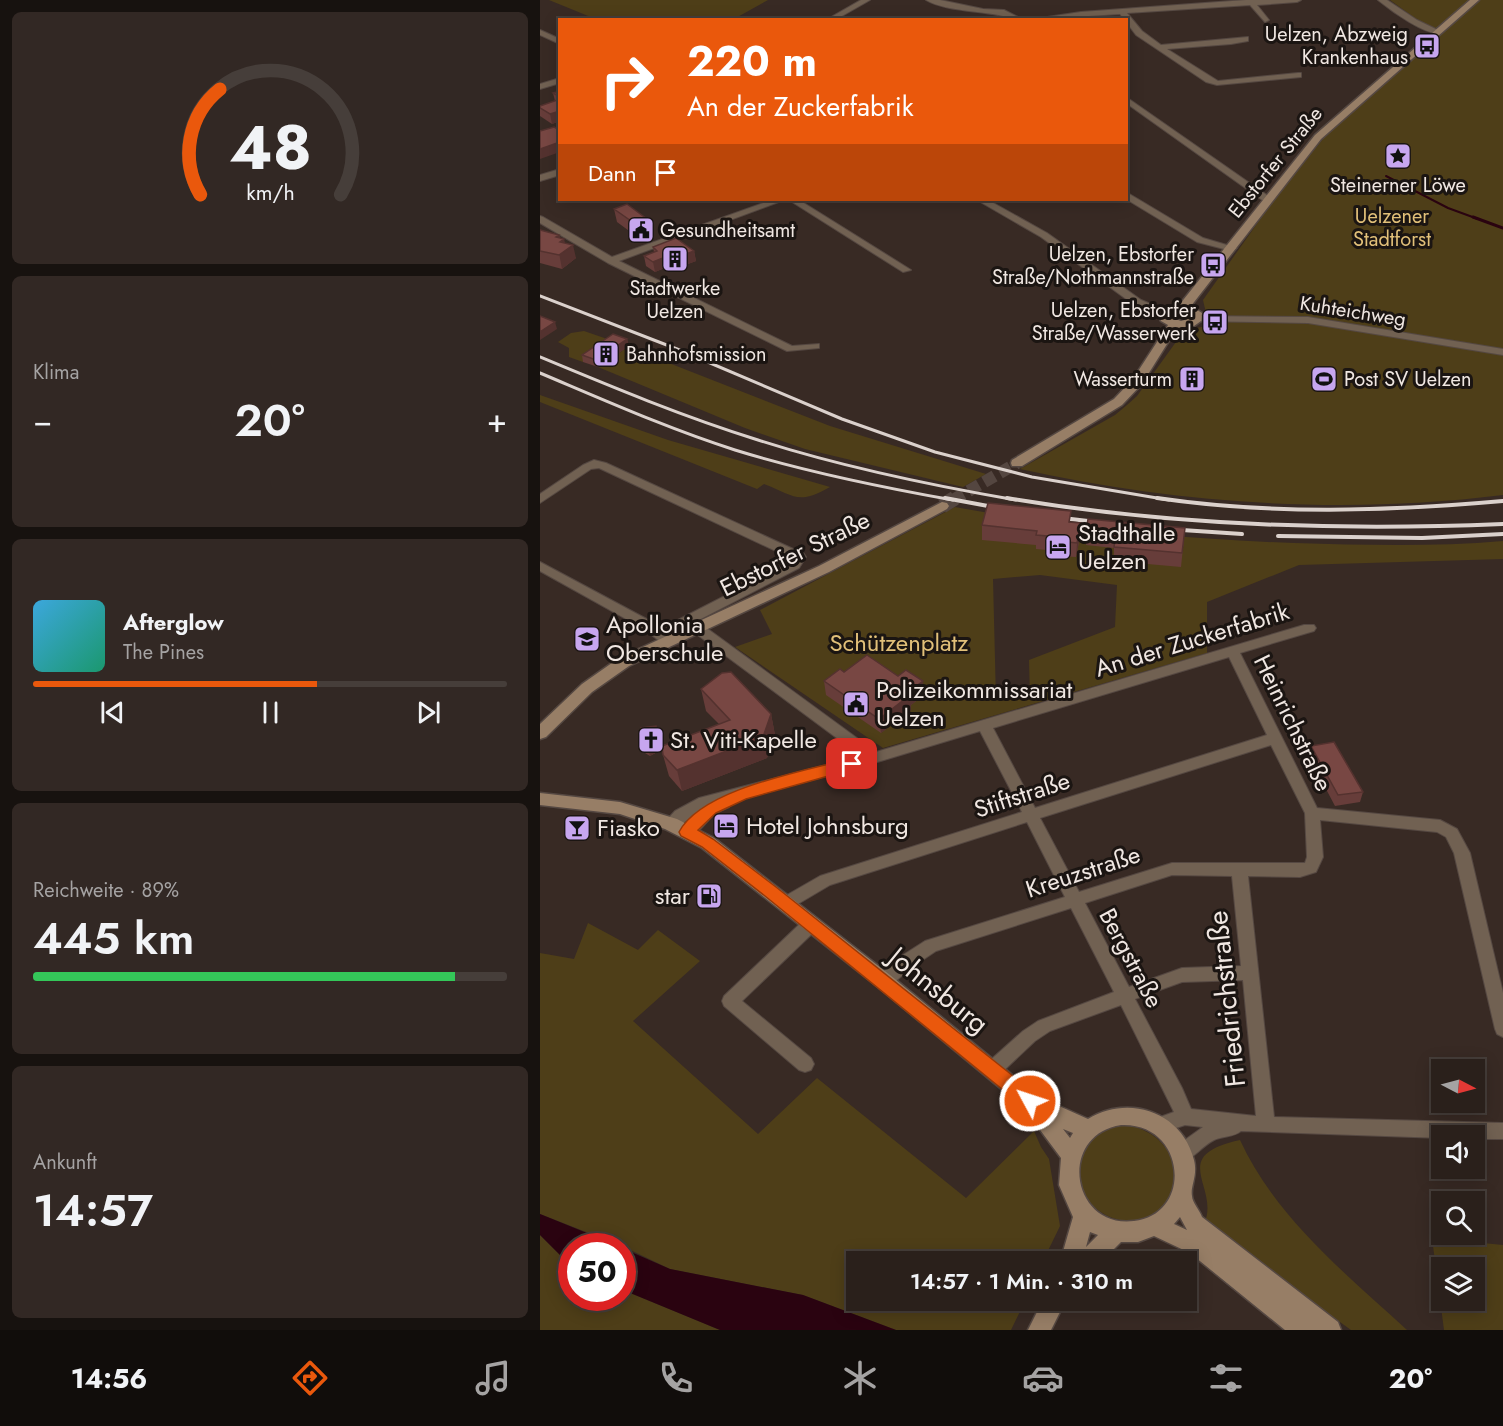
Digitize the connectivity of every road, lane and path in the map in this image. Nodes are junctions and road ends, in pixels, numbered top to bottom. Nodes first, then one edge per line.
1 (867, 0) edge
2 (930, 0) edge
3 (1297, 0) edge
4 (1382, 0) edge
5 (1474, 0) edge
6 (1251, 1) edge
7 (951, 2) edge
8 (1122, 11) junction
9 (833, 18) edge
10 (1008, 18) edge
11 (1050, 18) edge
12 (1126, 18) edge
13 (1265, 20) dead end
14 (1128, 21) edge
15 (540, 32) edge
16 (1438, 32) junction
17 (1245, 39) dead end
18 (558, 41) edge
19 (1159, 47) junction
20 (1298, 75) dead end
21 (558, 82) edge
22 (540, 87) edge
23 (1128, 100) edge
24 (558, 173) edge
25 (540, 178) edge
26 (1128, 196) edge
27 (1268, 200) junction
28 (776, 201) edge
29 (796, 201) edge
30 (984, 201) edge
31 (540, 219) edge
32 (1232, 248) junction
33 (611, 261) junction
34 (906, 270) dead end
35 (1184, 307) junction
36 (1165, 312) junction
37 (1197, 319) junction
38 (1174, 324) junction
39 (815, 346) dead end
40 (1503, 352) edge
41 (1017, 463) tunnel mouth
42 (540, 499) edge
43 (942, 507) tunnel mouth
44 (540, 566) edge
45 (696, 627) junction
46 (1309, 628) dead end
47 (668, 640) junction
48 (1233, 652) junction
49 (568, 705) junction
50 (984, 725) junction
51 (540, 733) edge
52 (1275, 738) junction
53 (540, 745) edge
54 (874, 758) junction
55 (540, 799) edge
56 (1312, 813) junction
57 (1030, 816) junction
58 (679, 828) junction
59 (1239, 868) junction
60 (1311, 868) joint
61 (1073, 900) junction
62 (786, 904) junction
63 (811, 924) junction
64 (1251, 973) junction
65 (884, 981) junction
66 (1124, 996) junction
67 (1503, 1029) edge
68 (805, 1064) dead end
69 (992, 1070) junction
70 (1030, 1101) junction
71 (1185, 1117) junction
72 (1158, 1125) junction
73 (1266, 1125) junction
74 (1088, 1128) junction
75 (1503, 1131) edge
76 (1070, 1154) junction
77 (1182, 1154) junction
78 (1182, 1199) junction
79 (1085, 1212) junction
80 (1155, 1226) junction
81 (1119, 1230) junction
82 (1074, 1251) edge
83 (1097, 1251) edge
84 (1049, 1311) edge
85 (1039, 1330) edge
86 (1302, 1330) edge
87 (1330, 1330) edge

1 - 9 street
2 - 7 street
3 - 6 street
4 - 16 street
5 - 16 main road, Ebstorfer Straße
6 - 8 street
6 - 13 street
7 - 10 street
8 - 11 street
8 - 12 street
14 - 19 street
15 - 18 street
16 - 27 main road, Ebstorfer Straße
17 - 19 street
19 - 20 street
21 - 22 street
23 - 27 street
24 - 25 street
26 - 32 street
27 - 32 main road, Ebstorfer Straße
28 - 33 street
29 - 34 street
30 - 36 street
31 - 33 street
32 - 35 main road, Ebstorfer Straße
33 - 39 street
35 - 36 main road
35 - 37 main road
36 - 38 main road
37 - 38 main road
37 - 40 street, Kuhteichweg
38 - 41 main road
42 - 47 street, Ebstorfer Straße
43 - 45 main road, Ebstorfer Straße
44 - 47 street
45 - 47 main road, Ebstorfer Straße
45 - 54 street
46 - 48 street, An der Zuckerfabrik
47 - 49 main road, Ebstorfer Straße
48 - 50 street, An der Zuckerfabrik
48 - 52 street, Heinrichstraße
49 - 51 main road, Ebstorfer Straße
49 - 53 main road, Ebstorfer Straße
50 - 54 street, An der Zuckerfabrik
50 - 57 street, Bergstraße
52 - 56 street, Heinrichstraße
52 - 57 street, Stiftstraße
54 - 58 street, An der Zuckerfabrik
55 - 58 main road, Johnsburg
56 - 60 street, Heinrichstraße
56 - 67 street, Heinrichstraße
57 - 61 street, Bergstraße
57 - 62 street, Stiftstraße
58 - 62 main road, Johnsburg
59 - 60 street, Kreuzstraße
59 - 61 street, Kreuzstraße
59 - 64 street, Friedrichstraße
61 - 65 street, Kreuzstraße
61 - 66 street, Bergstraße
62 - 63 main road, Johnsburg
63 - 65 main road, Johnsburg
63 - 68 street
64 - 66 street
64 - 73 street, Friedrichstraße
65 - 69 main road, Johnsburg
66 - 69 street
66 - 71 street, Bergstraße
69 - 70 main road, Johnsburg
70 - 74 main road, Johnsburg
70 - 76 main road, Johnsburg
71 - 72 street
71 - 73 street
72 - 74 main road
72 - 77 main road
73 - 75 street
73 - 77 street
74 - 76 main road
76 - 79 main road
77 - 78 main road
78 - 80 main road
78 - 87 main road
79 - 81 main road
79 - 82 main road
80 - 81 main road
80 - 86 main road
81 - 83 main road
84 - 85 main road

